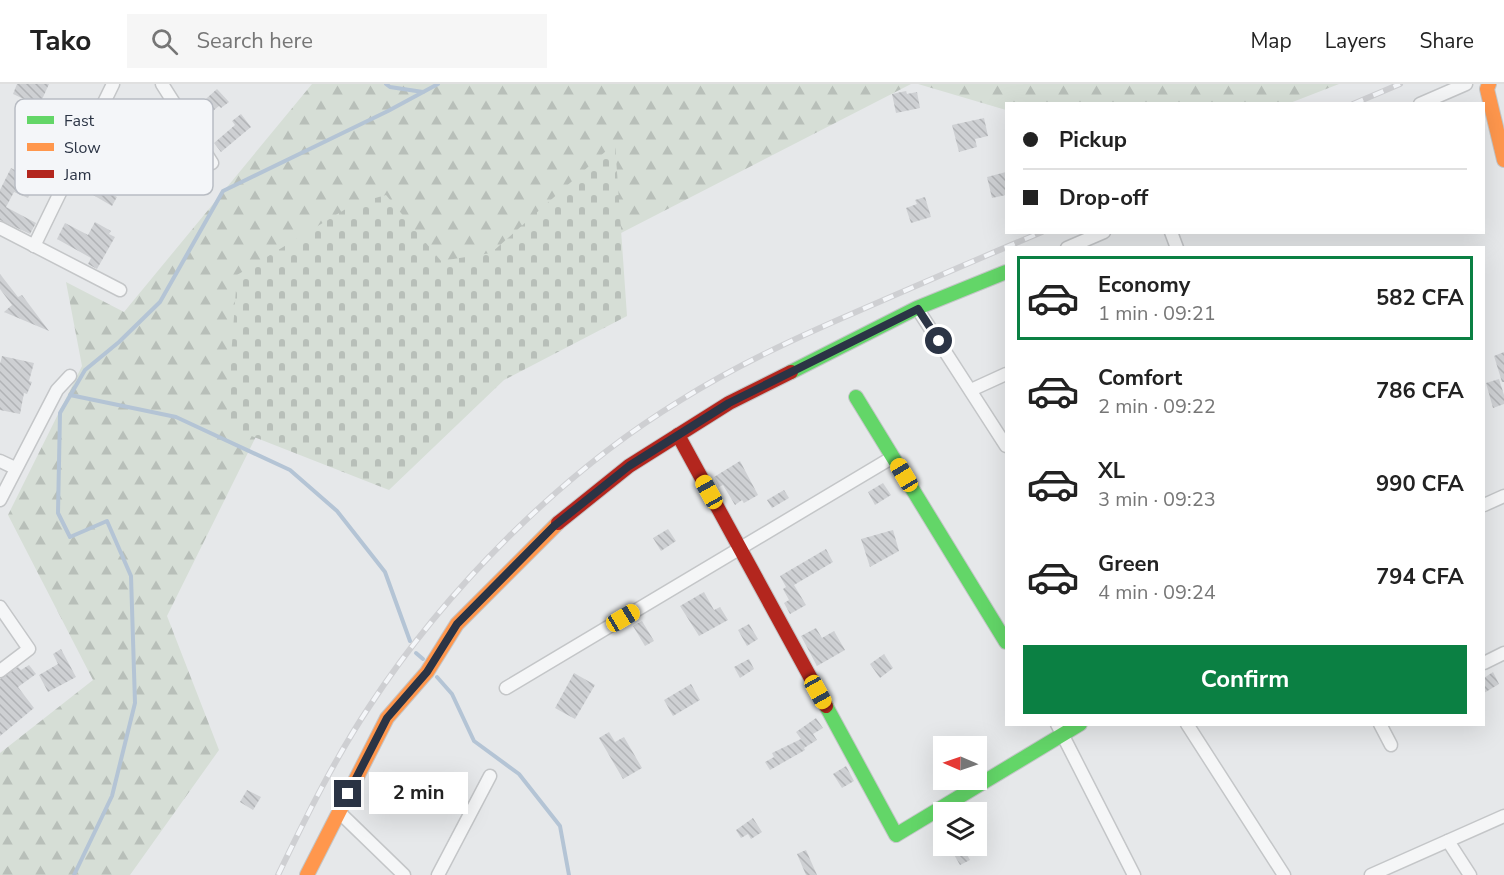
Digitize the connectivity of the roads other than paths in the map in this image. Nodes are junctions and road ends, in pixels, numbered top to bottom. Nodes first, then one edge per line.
1 (114, 84) edge
2 (162, 84) edge
3 (1466, 84) edge
4 (1489, 84) edge
5 (1504, 97) edge
6 (107, 99) edge
7 (171, 99) edge
8 (1425, 102) edge
9 (1490, 104) junction
10 (1504, 160) edge
11 (59, 195) edge
12 (0, 228) edge
13 (1099, 234) edge
14 (34, 246) junction
15 (1072, 246) edge
16 (1005, 272) edge
17 (120, 290) dead end
18 (918, 309) junction
19 (1005, 374) edge
20 (70, 376) dead end
21 (970, 390) junction
22 (856, 397) dead end
23 (678, 435) junction
24 (1005, 444) edge
25 (893, 457) junction
26 (0, 461) edge
27 (15, 468) junction
28 (1504, 496) edge
29 (0, 500) edge
30 (1485, 506) edge
31 (740, 548) junction
32 (0, 607) edge
33 (1005, 640) edge
34 (1504, 653) edge
35 (1485, 662) edge
36 (0, 671) edge
37 (506, 688) dead end
38 (1188, 726) edge
39 (1381, 726) edge
40 (1060, 729) edge
41 (1390, 745) dead end
42 (490, 776) dead end
43 (339, 812) junction
44 (1504, 816) edge
45 (1448, 841) junction
46 (307, 875) edge
47 (404, 875) edge
48 (438, 875) edge
49 (1134, 875) edge
50 (1284, 875) edge
51 (1371, 875) edge
52 (1470, 875) edge

1 - 6 street
2 - 7 street
3 - 8 street
4 - 9 street
5 - 9 street
9 - 10 street
11 - 14 street
12 - 14 street
13 - 15 street
14 - 17 street
16 - 18 street
18 - 21 street
18 - 23 street
19 - 21 street
20 - 27 street
21 - 24 street
22 - 25 street
23 - 31 street
23 - 43 street
25 - 31 street
25 - 33 street
26 - 27 street
27 - 29 street
28 - 30 street
31 - 37 street
31 - 40 street
32 - 36 street
34 - 35 street
38 - 50 street
39 - 41 street
40 - 49 street
42 - 48 street
43 - 46 street
43 - 47 street
44 - 45 street
45 - 51 street
45 - 52 street

